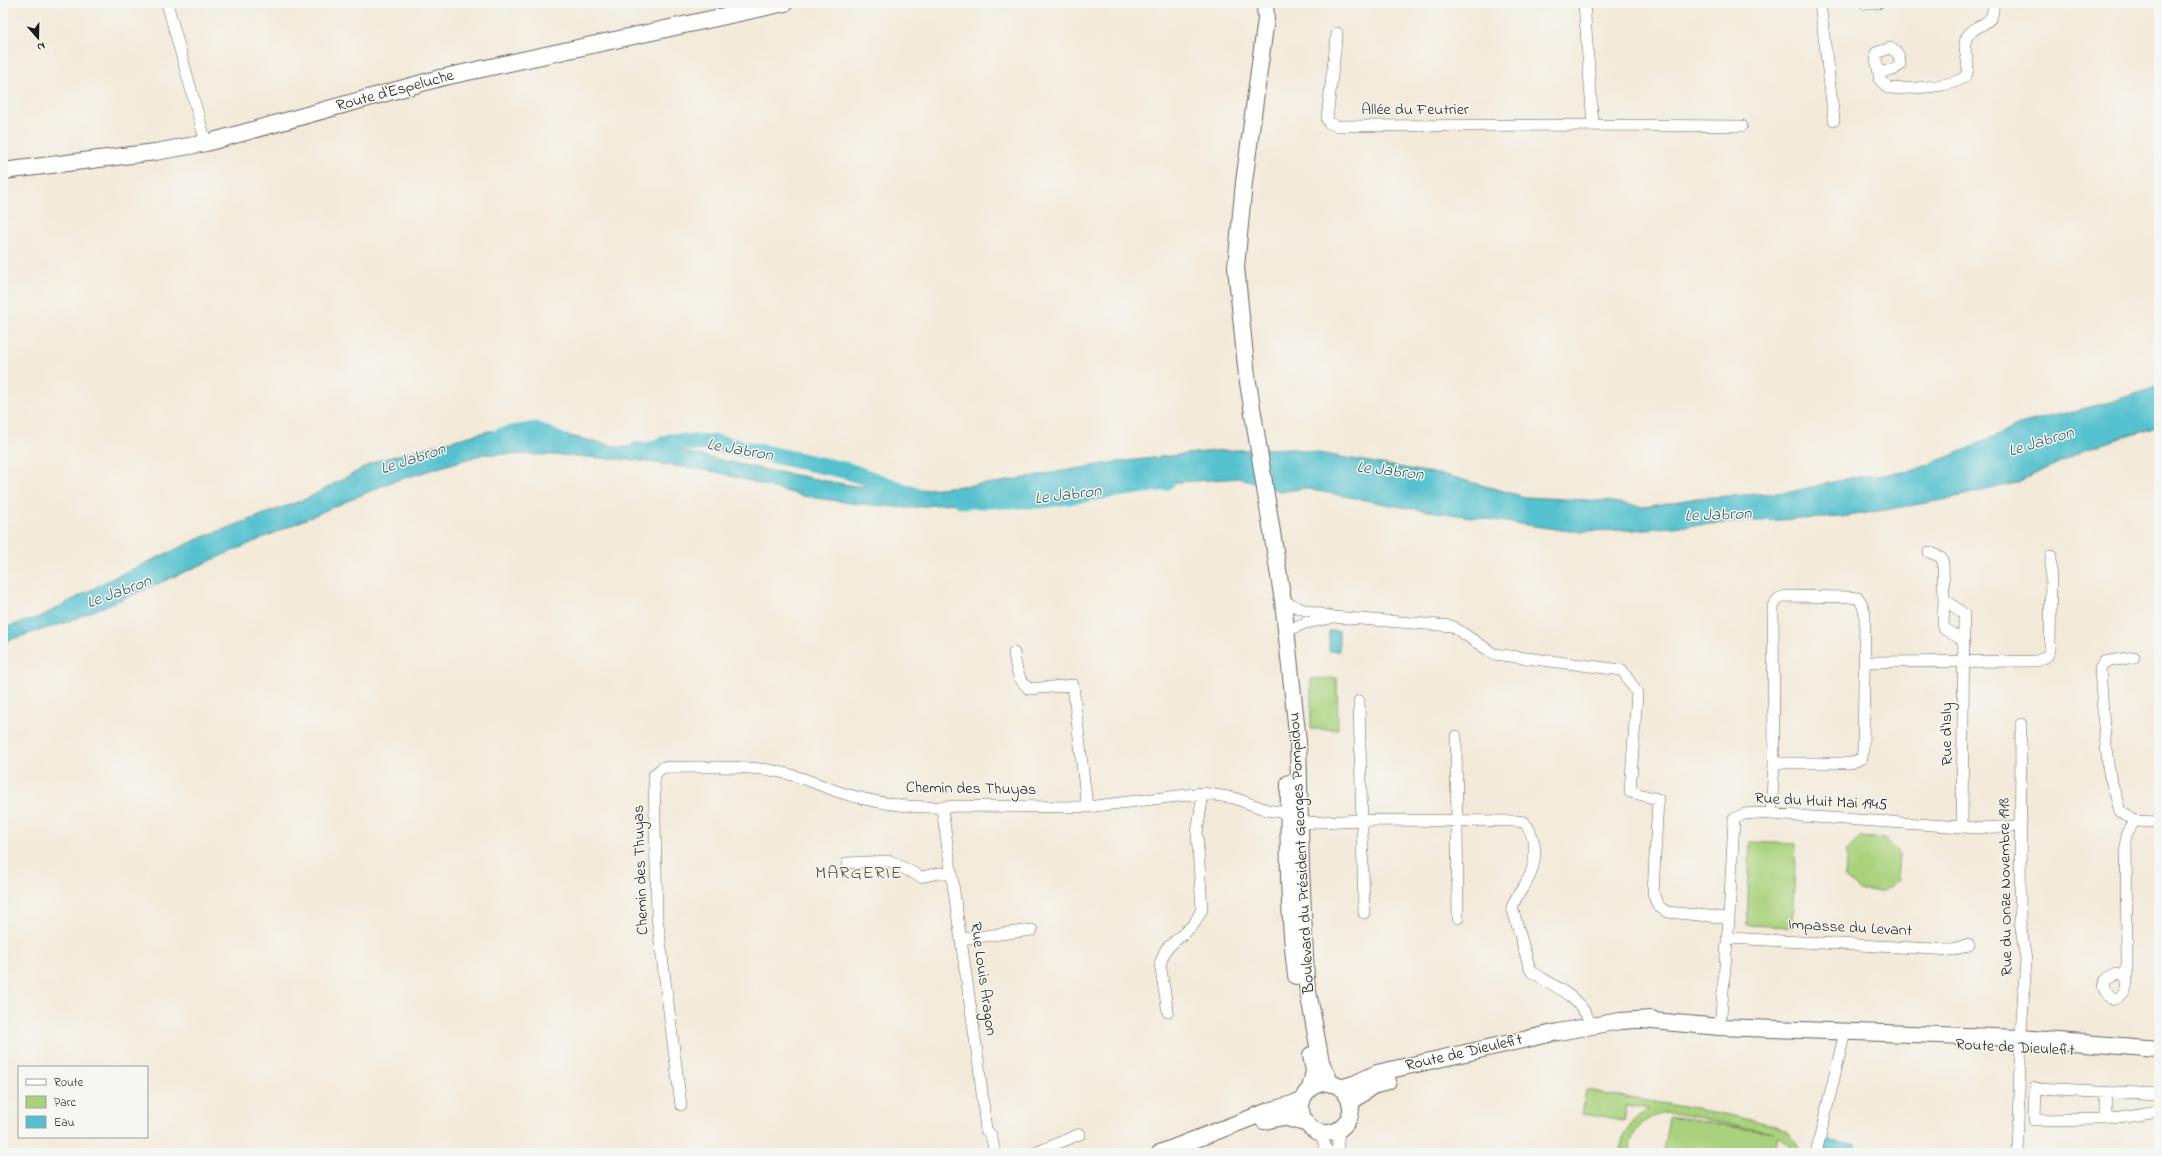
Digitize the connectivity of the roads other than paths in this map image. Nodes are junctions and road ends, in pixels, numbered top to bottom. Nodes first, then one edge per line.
1 (167, 3) edge
2 (785, 3) edge
3 (1265, 3) edge
4 (1272, 3) edge
5 (1584, 3) edge
6 (1820, 3) edge
7 (1878, 3) edge
8 (1992, 3) edge
9 (1866, 4) dead end
10 (1266, 19) junction
11 (1337, 33) dead end
12 (1880, 72) dead end
13 (1834, 120) dead end
14 (1593, 125) junction
15 (1742, 126) dead end
16 (206, 143) junction
17 (3, 171) edge
18 (1929, 552) dead end
19 (2051, 556) dead end
20 (1944, 599) junction
21 (1283, 601) junction
22 (1334, 617) junction
23 (1287, 631) junction
24 (1964, 642) junction
25 (1014, 653) dead end
26 (2134, 657) dead end
27 (1964, 661) junction
28 (1864, 662) junction
29 (1359, 701) dead end
30 (2021, 724) dead end
31 (1456, 736) dead end
32 (1774, 763) junction
33 (1203, 793) junction
34 (1087, 807) junction
35 (942, 808) junction
36 (1771, 814) junction
37 (1294, 818) junction
38 (1361, 820) junction
39 (2134, 820) junction
40 (1457, 821) junction
41 (2159, 822) edge
42 (1962, 826) junction
43 (2020, 826) junction
44 (847, 863) dead end
45 (950, 874) junction
46 (1364, 913) dead end
47 (1458, 918) dead end
48 (1730, 918) junction
49 (1032, 930) dead end
50 (961, 938) junction
51 (1728, 938) junction
52 (1969, 945) dead end
53 (2127, 976) dead end
54 (1168, 1012) dead end
55 (1721, 1022) junction
56 (1591, 1026) junction
57 (1845, 1032) junction
58 (1884, 1034) junction
59 (2021, 1044) junction
60 (2152, 1048) edge
61 (1335, 1086) junction
62 (2105, 1092) junction
63 (2159, 1094) edge
64 (1306, 1095) junction
65 (1350, 1103) junction
66 (2019, 1104) junction
67 (681, 1105) dead end
68 (2035, 1106) junction
69 (2159, 1111) edge
70 (2104, 1119) junction
71 (1305, 1123) junction
72 (1339, 1130) junction
73 (1320, 1133) junction
74 (1080, 1134) dead end
75 (995, 1153) edge
76 (1035, 1153) edge
77 (1160, 1153) edge
78 (1180, 1153) edge
79 (1328, 1153) edge
80 (1337, 1153) edge
81 (1816, 1153) edge
82 (2017, 1153) edge

1 - 16 street
2 - 16 main road, Route d'Espeluche
3 - 10 main road
4 - 10 main road
5 - 14 street
6 - 13 street
7 - 9 street
8 - 12 street
10 - 21 main road, Boulevard du Président Georges Pompidou
11 - 14 street, Allée du Feutrier
14 - 15 street, Allée du Feutrier
16 - 17 main road, Route d'Espeluche
18 - 20 street
19 - 27 street
20 - 24 street, Rue d'Isly
20 - 24 street
21 - 22 street
21 - 23 main road, Boulevard du Président Georges Pompidou
22 - 23 street
22 - 48 street
23 - 37 main road, Boulevard du Président Georges Pompidou
24 - 27 street, Rue d'Isly
25 - 34 street
26 - 39 street
27 - 28 street
27 - 42 street, Rue d'Isly
28 - 32 street
28 - 32 street
29 - 38 street
30 - 43 street, Rue du Onze Novembre 1918
31 - 40 street
32 - 36 street
33 - 34 street, Chemin des Thuyas
33 - 37 street, Chemin des Thuyas
33 - 54 street
34 - 35 street, Chemin des Thuyas
35 - 45 street, Rue Louis Aragon
35 - 67 street, Chemin des Thuyas
36 - 42 street, Rue du Huit Mai 1945
36 - 48 street, Rue du Huit Mai 1945
37 - 38 street, Chemin des Thuyas
37 - 61 main road, Boulevard du Président Georges Pompidou
37 - 64 main road, Boulevard du Président Georges Pompidou
38 - 40 street, Chemin des Thuyas
38 - 46 street
39 - 41 street
39 - 53 street
40 - 47 street
40 - 56 street, Chemin des Thuyas
42 - 43 street, Rue du Huit Mai 1945
43 - 59 street, Rue du Onze Novembre 1918
44 - 45 street
45 - 50 street, Rue Louis Aragon
48 - 51 street, Rue du Huit Mai 1945
49 - 50 street
50 - 75 street, Rue Louis Aragon
51 - 52 street, Impasse du Levant
51 - 55 street, Rue du Huit Mai 1945
55 - 56 main road, Route de Dieulefit
55 - 57 main road, Route de Dieulefit
56 - 61 main road, Route de Dieulefit
56 - 65 main road, Route de Dieulefit
57 - 58 main road, Route de Dieulefit
57 - 81 street
58 - 59 main road, Route de Dieulefit
58 - 59 main road, Route de Dieulefit
59 - 60 main road, Route de Dieulefit
59 - 60 main road, Route de Dieulefit
59 - 66 street, Rue du Onze Novembre 1918
61 - 64 main road
61 - 65 main road
62 - 63 street
62 - 68 street
62 - 70 street
64 - 71 main road
64 - 77 main road
65 - 72 main road
66 - 68 street
66 - 82 street, Rue du Onze Novembre 1918
68 - 70 street
69 - 70 street
71 - 73 main road
71 - 78 main road
72 - 73 main road
72 - 80 street
73 - 79 street
74 - 76 street

